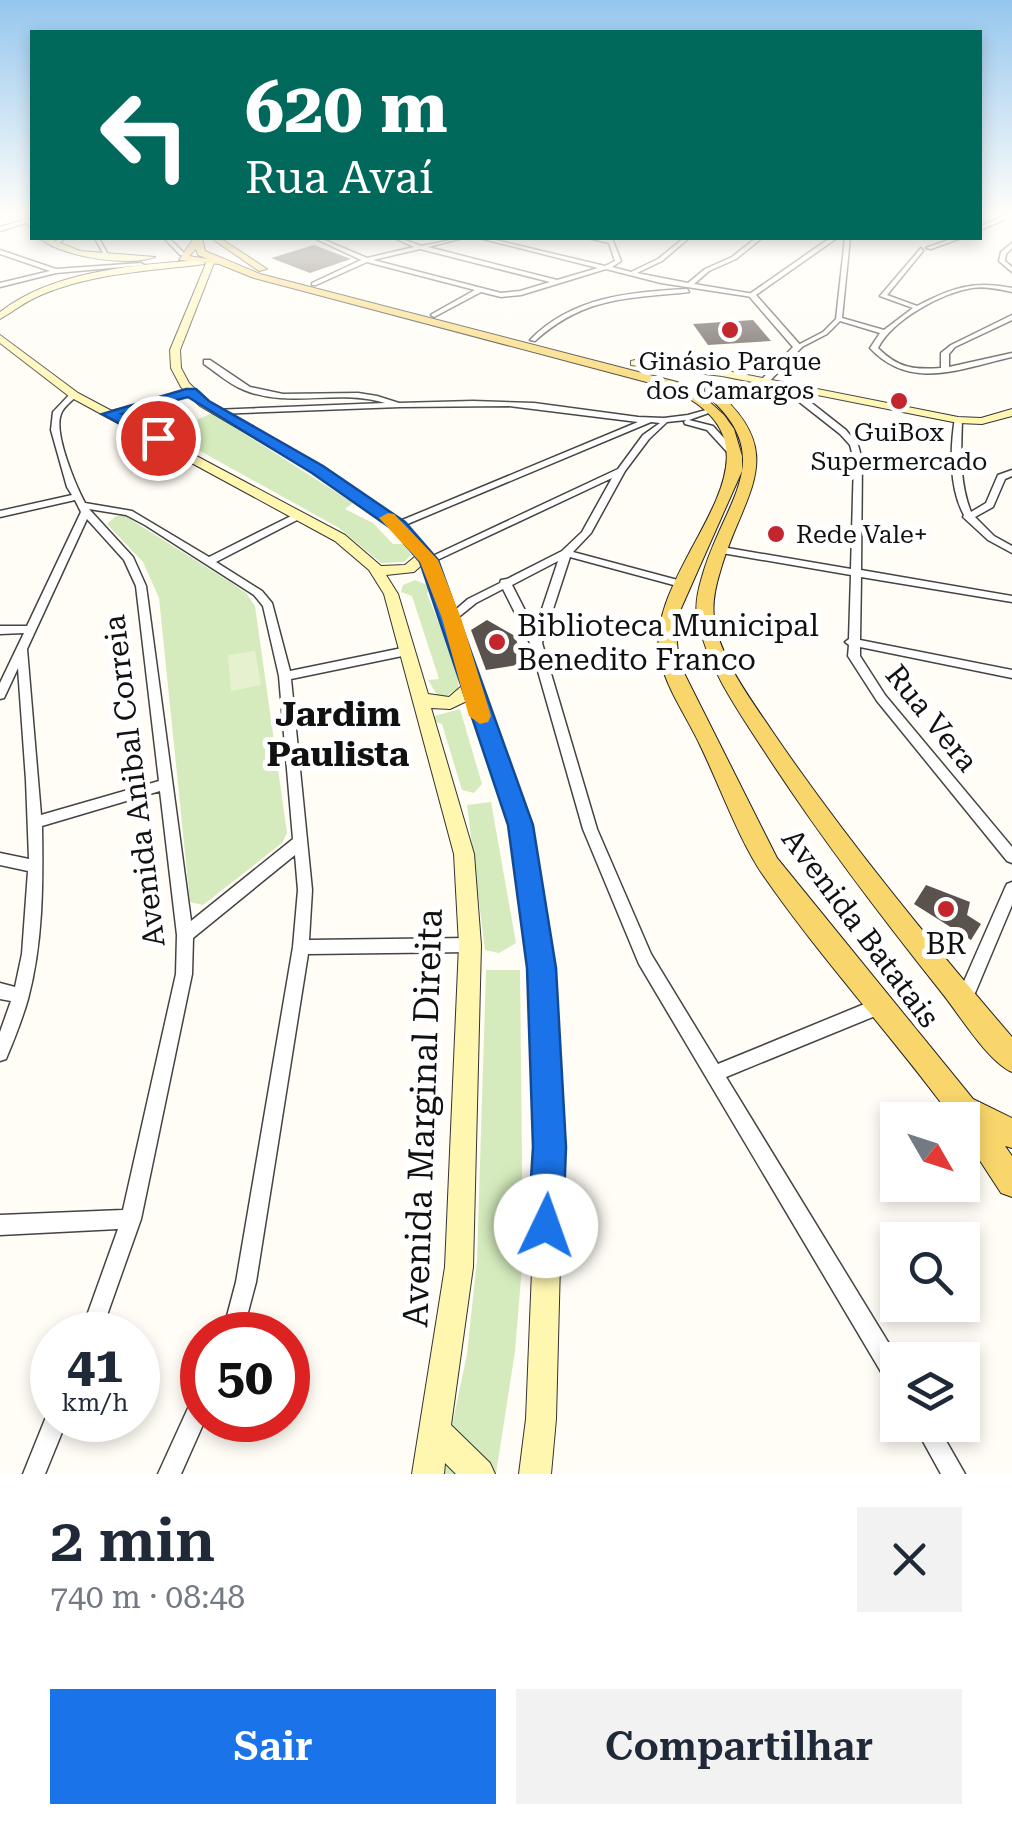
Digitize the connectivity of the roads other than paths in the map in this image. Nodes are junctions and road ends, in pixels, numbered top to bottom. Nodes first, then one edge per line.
1 (79, 281) edge
2 (199, 281) edge
3 (275, 281) edge
4 (303, 281) edge
5 (321, 281) edge
6 (441, 281) edge
7 (553, 281) edge
8 (562, 281) edge
9 (671, 281) edge
10 (694, 281) edge
11 (774, 281) edge
12 (843, 281) edge
13 (895, 281) edge
14 (558, 282) junction
15 (314, 284) junction
16 (690, 284) junction
17 (712, 289) junction
18 (1012, 290) edge
19 (478, 291) junction
20 (752, 296) junction
21 (918, 308) junction
22 (434, 315) junction
23 (0, 316) edge
24 (1012, 317) edge
25 (840, 319) junction
26 (884, 332) junction
27 (0, 338) edge
28 (533, 340) junction
29 (798, 348) junction
30 (1012, 355) edge
31 (207, 362) dead end
32 (635, 363) junction
33 (944, 369) junction
34 (746, 379) junction
35 (762, 382) junction
36 (682, 384) junction
37 (787, 388) junction
38 (191, 392) junction
39 (74, 394) junction
40 (403, 406) junction
41 (714, 410) junction
42 (217, 412) junction
43 (1012, 412) edge
44 (109, 414) junction
45 (650, 420) junction
46 (958, 420) junction
47 (680, 421) junction
48 (664, 422) junction
49 (736, 459) junction
50 (621, 471) junction
51 (1012, 473) edge
52 (81, 504) junction
53 (0, 514) edge
54 (298, 516) junction
55 (968, 516) junction
56 (398, 525) junction
57 (722, 550) junction
58 (1012, 550) edge
59 (566, 553) junction
60 (427, 558) junction
61 (209, 560) junction
62 (531, 570) junction
63 (376, 571) junction
64 (855, 574) junction
65 (556, 580) junction
66 (434, 581) junction
67 (505, 582) junction
68 (682, 584) junction
69 (391, 594) junction
70 (1012, 599) edge
71 (448, 610) junction
72 (30, 629) junction
73 (0, 630) edge
74 (851, 642) junction
75 (536, 643) junction
76 (22, 651) junction
77 (407, 651) junction
78 (1012, 674) edge
79 (285, 676) junction
80 (471, 687) junction
81 (0, 695) edge
82 (423, 699) junction
83 (165, 784) junction
84 (34, 823) junction
85 (300, 842) junction
86 (1012, 856) edge
87 (0, 859) edge
88 (34, 866) junction
89 (1012, 888) edge
90 (185, 936) junction
91 (470, 945) junction
92 (301, 948) junction
93 (0, 991) edge
94 (21, 996) junction
95 (964, 1000) junction
96 (879, 1006) junction
97 (0, 1053) edge
98 (1012, 1058) edge
99 (716, 1073) junction
100 (959, 1102) edge
101 (980, 1117) edge
102 (980, 1133) edge
103 (1012, 1134) edge
104 (1012, 1182) edge
105 (131, 1219) junction
106 (0, 1226) edge
107 (98, 1312) edge
108 (238, 1312) edge
109 (880, 1348) edge
110 (436, 1432) junction
111 (47, 1442) edge
112 (184, 1442) edge
113 (935, 1442) edge
114 (34, 1474) edge
115 (169, 1474) edge
116 (428, 1474) edge
117 (480, 1474) edge
118 (535, 1474) edge
119 (954, 1474) edge

1 - 23 main road
2 - 38 main road
3 - 36 main road
4 - 15 main road
5 - 15 street
6 - 19 street
7 - 14 street
8 - 14 street
9 - 16 street
10 - 16 street
11 - 20 street
12 - 25 street
13 - 21 street
14 - 19 street
15 - 22 main road
16 - 17 street
17 - 20 street
17 - 28 street
18 - 21 street
19 - 22 street
20 - 29 street
21 - 26 street
22 - 28 main road
24 - 33 street
25 - 26 street
25 - 29 street
26 - 33 street
27 - 39 main road
28 - 32 main road
29 - 35 street
30 - 33 street
31 - 40 street
32 - 34 main road
32 - 36 main road
34 - 35 main road
34 - 36 main road
35 - 37 main road
36 - 41 main road
36 - 57 main road
37 - 46 main road
37 - 64 street
38 - 42 main road
38 - 44 street
39 - 44 main road
39 - 52 street, Avenida Anibal Correia
40 - 42 street
40 - 45 street
41 - 47 street
41 - 49 main road
42 - 56 main road
43 - 46 main road
44 - 54 main road, Avenida Marginal Direita
45 - 48 street
45 - 56 street
46 - 55 street
47 - 48 street
47 - 49 street
48 - 50 street
49 - 68 main road, Avenida Batatais
50 - 59 street
50 - 60 street
51 - 55 street
52 - 53 street
52 - 61 street
52 - 72 street
52 - 83 street, Avenida Anibal Correia
54 - 61 street
54 - 63 main road, Avenida Marginal Direita
55 - 58 street
56 - 60 main road
57 - 64 street
57 - 95 main road
59 - 62 street
59 - 65 street
59 - 68 street
60 - 63 main road
60 - 66 main road
61 - 79 street
62 - 65 street
62 - 67 street
63 - 69 main road, Avenida Marginal Direita
64 - 70 street
64 - 74 street
65 - 75 street
66 - 69 main road
66 - 71 main road
67 - 71 street
67 - 75 street
68 - 96 main road, Avenida Batatais
69 - 77 main road, Avenida Marginal Direita
71 - 80 main road
72 - 73 street
72 - 76 street
74 - 78 street
74 - 86 street, Rua Vera
75 - 99 street
76 - 81 street
76 - 84 street
77 - 79 street
77 - 82 main road, Avenida Marginal Direita
79 - 85 street
80 - 82 main road
80 - 118 main road
82 - 91 main road, Avenida Marginal Direita
83 - 84 street
83 - 90 street, Avenida Anibal Correia
84 - 88 street
85 - 90 street
85 - 92 street
87 - 88 street
88 - 94 street
89 - 95 street
90 - 105 street, Avenida Anibal Correia
91 - 92 street
91 - 110 main road, Avenida Marginal Direita
92 - 108 street
93 - 94 street
94 - 97 street
95 - 98 main road
96 - 99 street
96 - 100 main road, Avenida Batatais
99 - 109 street
101 - 103 main road
102 - 104 main road, Avenida Batatais
105 - 106 street
105 - 107 street, Avenida Anibal Correia
110 - 116 main road, Avenida Marginal Direita
110 - 117 main road
111 - 114 street
112 - 115 street
113 - 119 street

